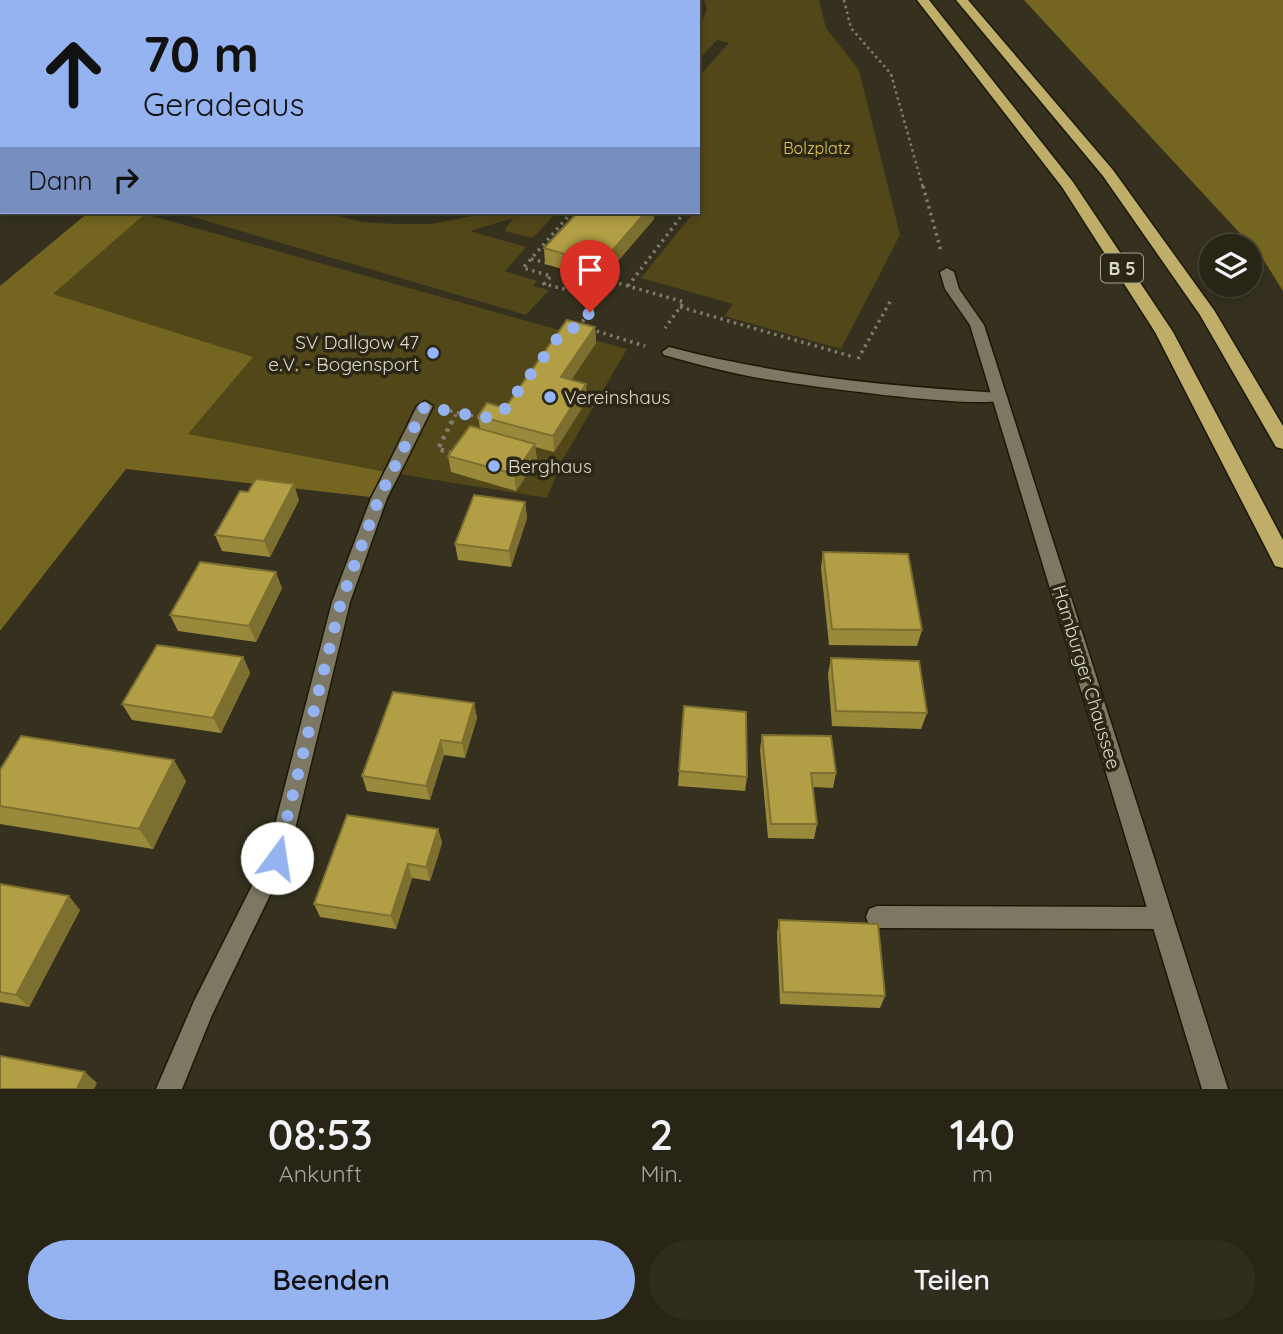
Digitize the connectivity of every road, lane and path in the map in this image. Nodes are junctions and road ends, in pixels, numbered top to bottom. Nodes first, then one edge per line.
1 (844, 0) edge
2 (923, 0) edge
3 (962, 0) edge
4 (570, 214) edge
5 (682, 214) edge
6 (531, 259) junction
7 (547, 263) edge
8 (947, 272) joint
9 (628, 286) junction
10 (600, 298) junction
11 (891, 300) dead end
12 (680, 307) junction
13 (580, 326) junction
14 (571, 329) edge
15 (658, 337) dead end
16 (651, 347) dead end
17 (669, 352) dead end
18 (858, 359) junction
19 (869, 362) dead end
20 (1000, 398) junction
21 (425, 406) joint
22 (457, 412) junction
23 (492, 416) edge
24 (1283, 442) edge
25 (463, 456) edge
26 (1283, 560) edge
27 (877, 917) dead end
28 (1161, 918) junction
29 (169, 1089) edge
30 (1214, 1089) edge

1 - 8 path
2 - 26 highway, B 5
3 - 24 highway, B 5
4 - 6 path
5 - 9 path
6 - 7 path
6 - 10 path
8 - 20 street, Hamburger Chaussee
9 - 10 path
9 - 12 path
10 - 13 path
11 - 18 path
12 - 15 path
12 - 18 path
13 - 14 path
13 - 16 path
17 - 20 street
18 - 19 path
20 - 28 street, Hamburger Chaussee
21 - 22 path
21 - 29 street
22 - 23 path
22 - 25 path
27 - 28 street
28 - 30 street, Hamburger Chaussee

